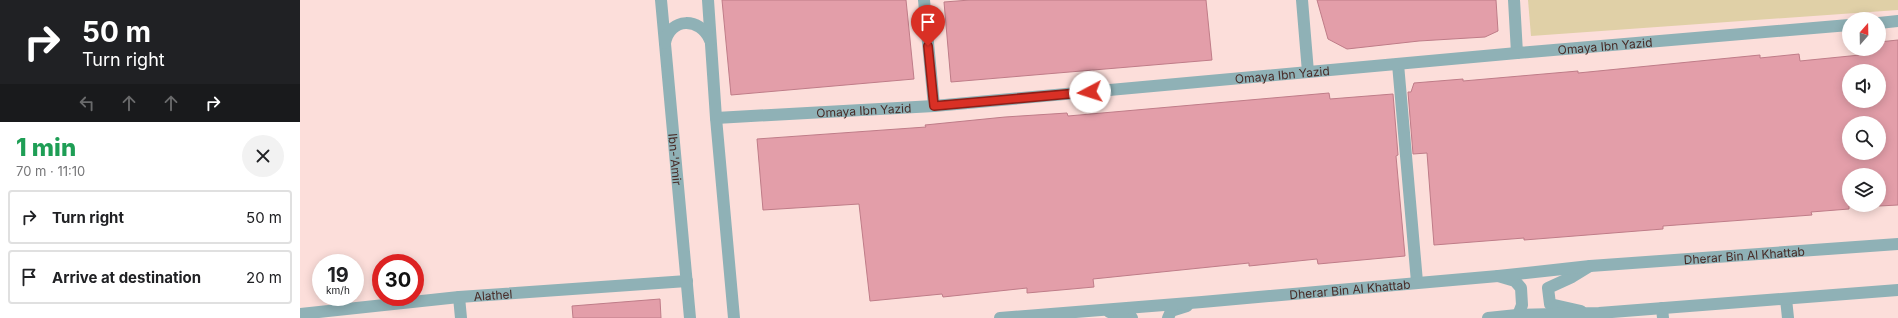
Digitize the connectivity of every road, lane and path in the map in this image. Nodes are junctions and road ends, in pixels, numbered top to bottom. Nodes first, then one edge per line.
1 (661, 0) edge
2 (708, 0) edge
3 (924, 0) edge
4 (1302, 0) edge
5 (1514, 0) edge
6 (1898, 21) edge
7 (1886, 22) edge
8 (1842, 26) edge
9 (711, 47) junction
10 (665, 48) junction
11 (1517, 53) junction
12 (1398, 64) junction
13 (1308, 72) junction
14 (934, 106) junction
15 (716, 118) junction
16 (1898, 244) edge
17 (1590, 266) junction
18 (1498, 276) junction
19 (687, 281) junction
20 (1417, 282) junction
21 (1898, 290) edge
22 (460, 297) junction
23 (1786, 300) junction
24 (1202, 302) junction
25 (1100, 310) junction
26 (1599, 313) junction
27 (1663, 313) edge
28 (300, 314) edge
29 (1517, 316) edge
30 (461, 318) edge
31 (690, 318) edge
32 (734, 318) edge
33 (1000, 318) edge
34 (1132, 318) edge
35 (1168, 318) edge
36 (1488, 318) edge
37 (1788, 318) edge

1 - 10 street, Ibn-'Amir
2 - 9 street
3 - 14 street
4 - 13 street
5 - 11 street
6 - 7 street
8 - 11 street, Omaya Ibn Yazid
9 - 10 street
9 - 15 street
10 - 19 street, Ibn-'Amir
11 - 12 street, Omaya Ibn Yazid
12 - 13 street, Omaya Ibn Yazid
12 - 20 street
13 - 14 street, Omaya Ibn Yazid
14 - 15 street, Omaya Ibn Yazid
15 - 32 street
16 - 17 street, Dherar Bin Al Khattab
17 - 18 street, Dherar Bin Al Khattab
17 - 26 street, Dherar Bin Al Khattab
18 - 20 street, Dherar Bin Al Khattab
18 - 29 street, Dherar Bin Al Khattab
19 - 22 street, Alathel
19 - 31 street, Ibn-'Amir
20 - 24 street, Dherar Bin Al Khattab
21 - 23 street, Dherar Bin Al Khattab
22 - 28 street, Alathel
22 - 30 street
23 - 27 street, Dherar Bin Al Khattab
23 - 37 street
24 - 25 street, Dherar Bin Al Khattab
24 - 35 street, Dherar Bin Al Khattab
25 - 33 street, Dherar Bin Al Khattab
25 - 34 street, Dherar Bin Al Khattab
26 - 27 street, Dherar Bin Al Khattab
26 - 29 street, Dherar Bin Al Khattab
29 - 36 street, Dherar Bin Al Khattab

